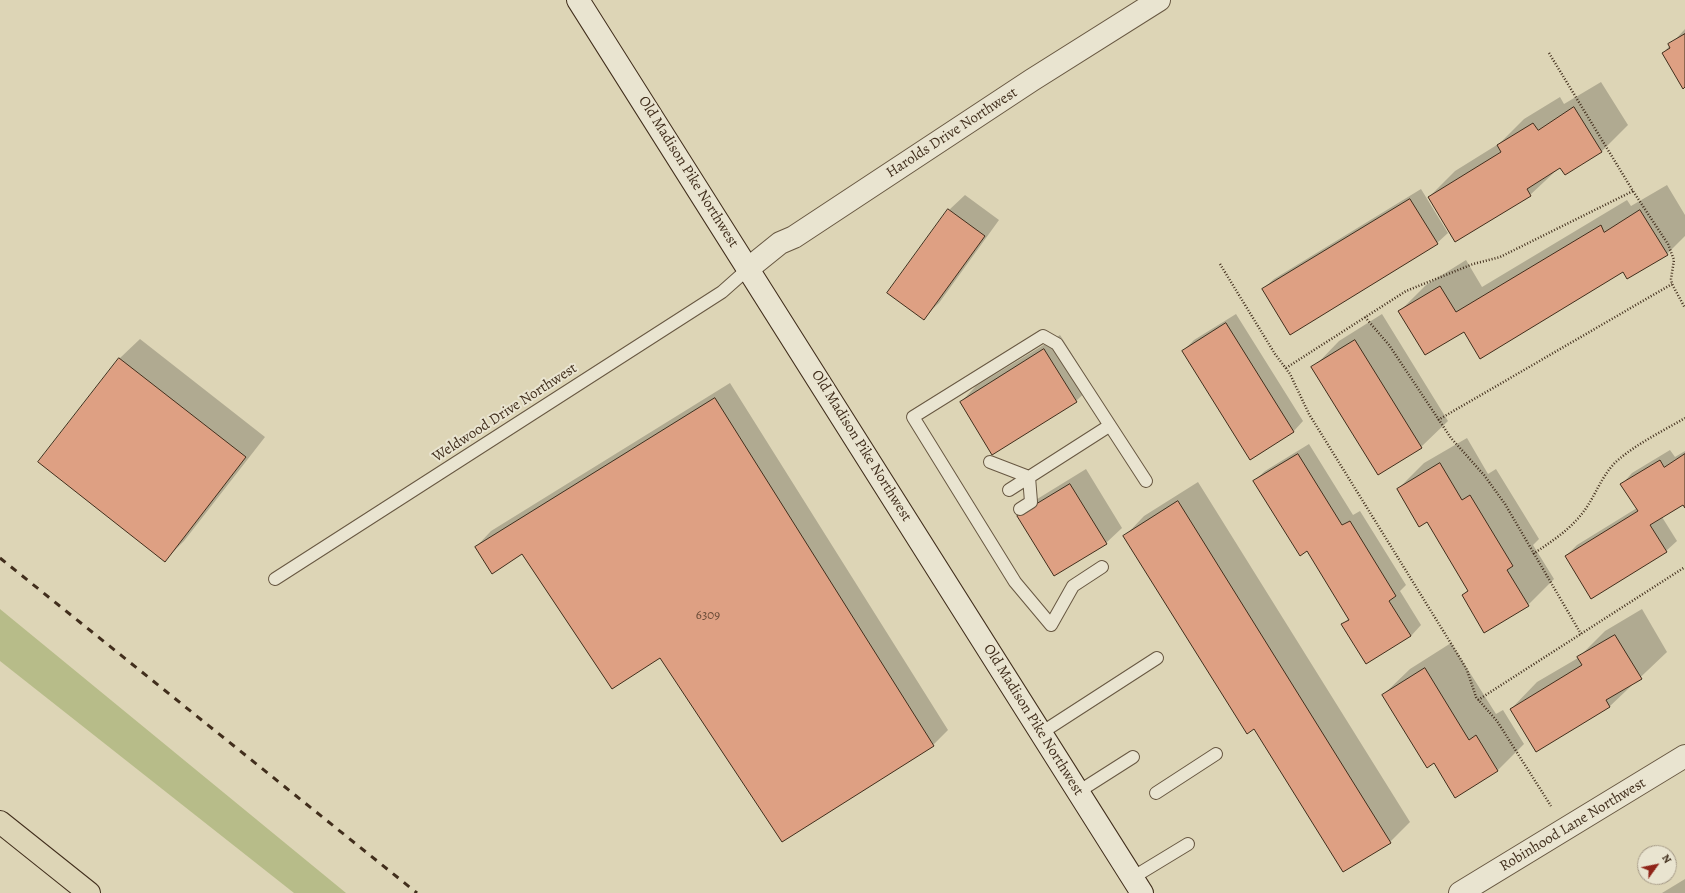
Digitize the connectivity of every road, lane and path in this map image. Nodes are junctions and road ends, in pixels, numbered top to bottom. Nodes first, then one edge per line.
1 (578, 0) edge
2 (1154, 1) edge
3 (1550, 53) dead end
4 (1633, 191) junction
5 (1220, 264) dead end
6 (749, 268) junction
7 (1672, 284) junction
8 (1685, 308) edge
9 (1365, 317) junction
10 (1286, 368) junction
11 (1685, 418) edge
12 (1438, 420) junction
13 (1109, 426) junction
14 (990, 462) dead end
15 (1029, 477) junction
16 (1146, 481) dead end
17 (1009, 490) dead end
18 (1020, 509) dead end
19 (1533, 554) junction
20 (1102, 567) dead end
21 (1685, 567) edge
22 (275, 579) dead end
23 (1581, 634) junction
24 (1157, 658) dead end
25 (1478, 700) junction
26 (1041, 733) junction
27 (1216, 754) dead end
28 (1685, 756) edge
29 (1133, 757) dead end
30 (1078, 792) junction
31 (1156, 793) dead end
32 (0, 822) edge
33 (1566, 829) junction
34 (1188, 844) dead end
35 (1137, 885) edge
36 (89, 893) edge
37 (1460, 893) edge

1 - 6 main road, Old Madison Pike Northwest
2 - 6 main road, Harolds Drive Northwest
3 - 4 path
4 - 7 path
4 - 9 path
5 - 10 path
6 - 22 lane, Weldwood Drive Northwest
6 - 26 main road, Old Madison Pike Northwest
7 - 8 path
7 - 12 path
9 - 10 path
9 - 12 path
10 - 25 path
11 - 19 path
12 - 19 path
13 - 15 lane
13 - 16 lane
13 - 20 lane
14 - 15 lane
15 - 17 lane
15 - 18 lane
19 - 23 path
21 - 23 path
23 - 25 path
24 - 26 lane
25 - 33 path
26 - 30 main road, Old Madison Pike Northwest
27 - 31 lane
28 - 33 main road, Robinhood Lane Northwest
29 - 30 lane
30 - 35 main road, Old Madison Pike Northwest
32 - 36 highway
33 - 37 main road, Robinhood Lane Northwest
34 - 35 lane

